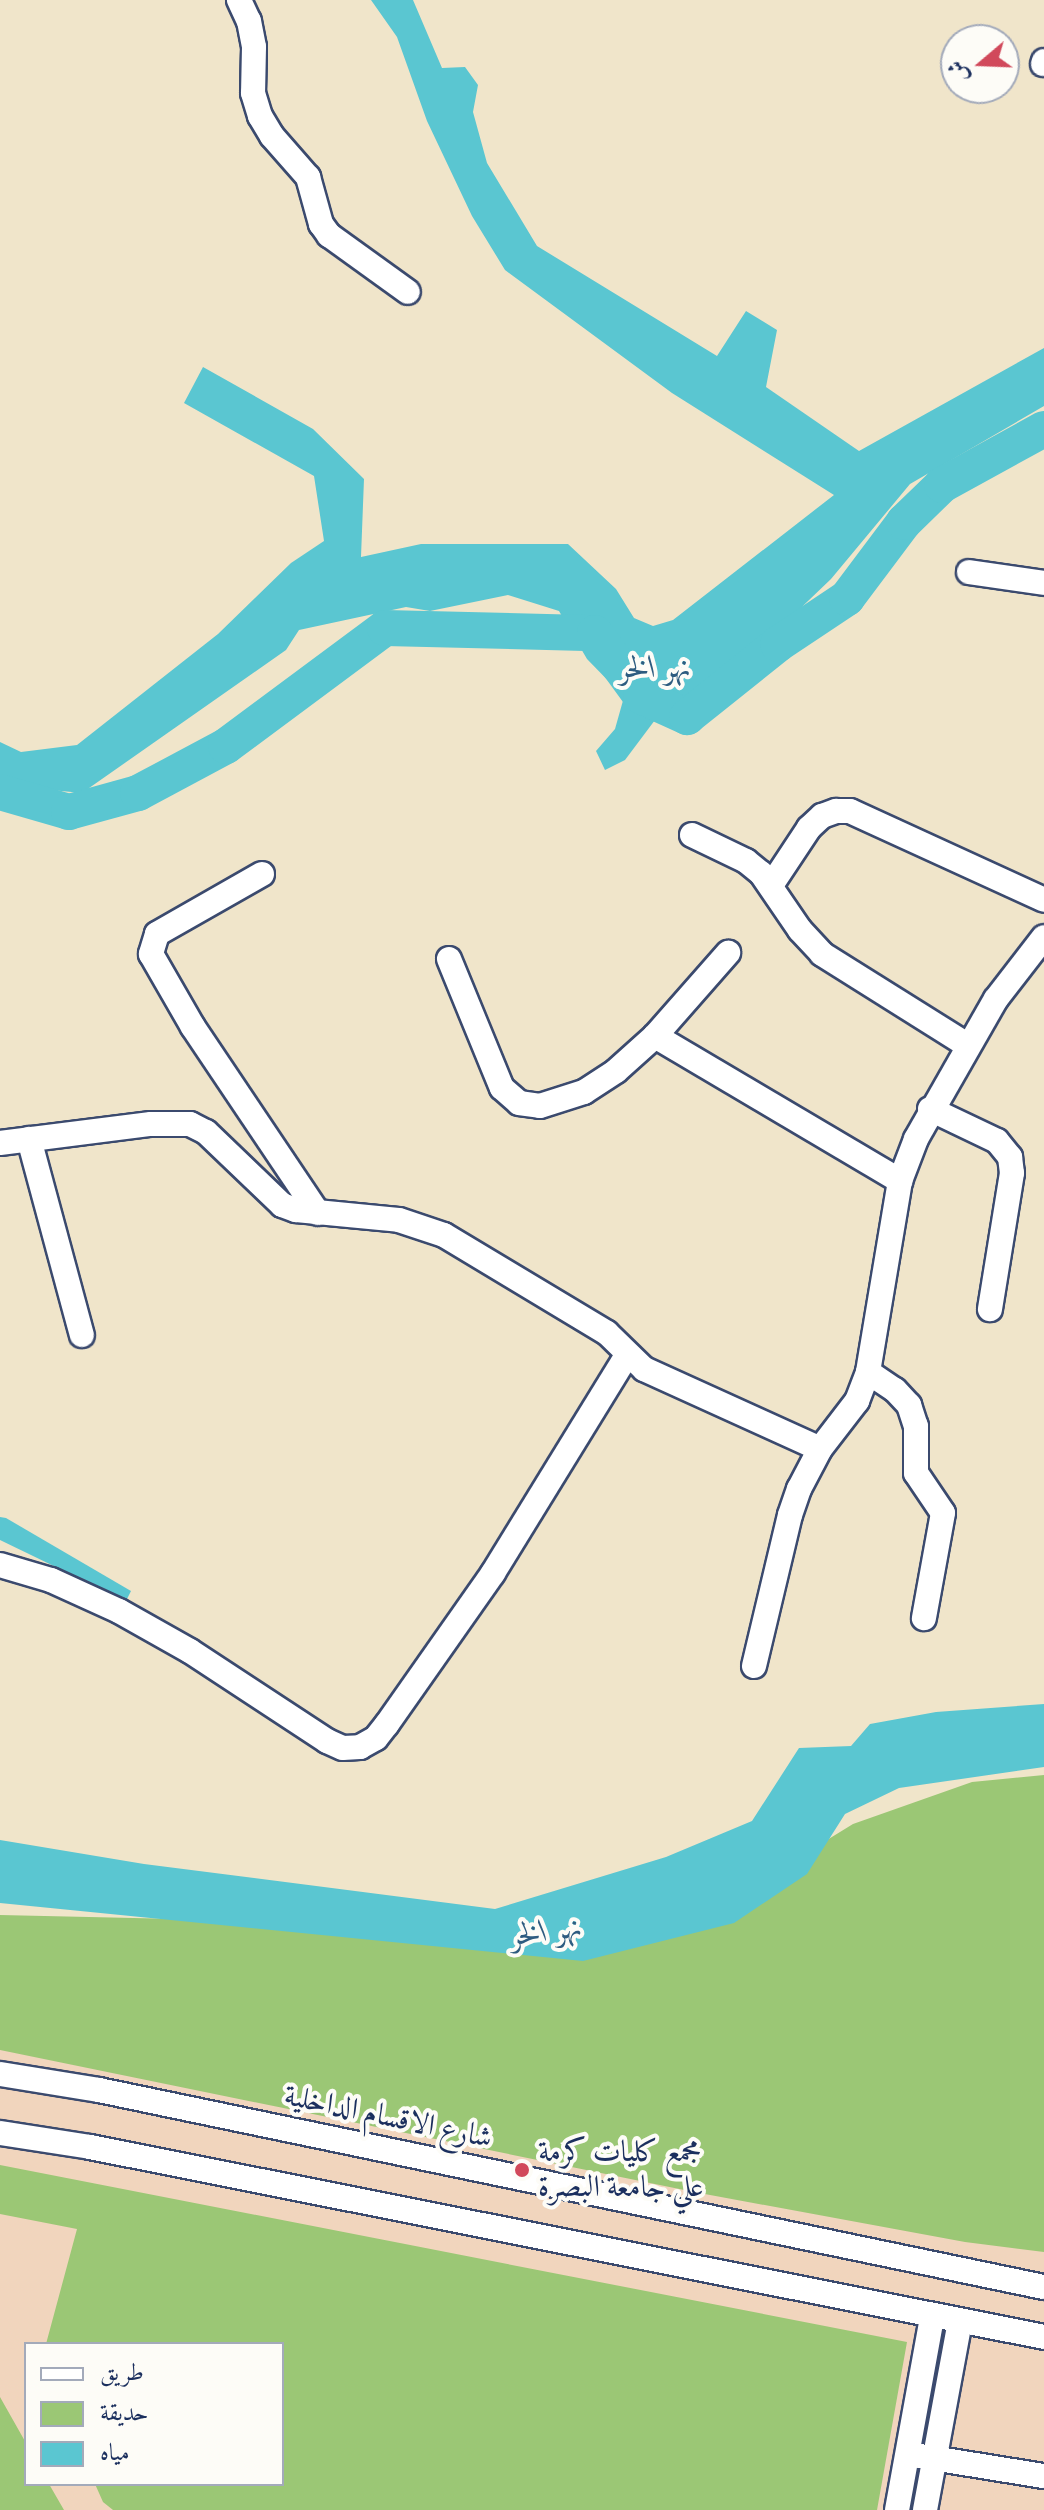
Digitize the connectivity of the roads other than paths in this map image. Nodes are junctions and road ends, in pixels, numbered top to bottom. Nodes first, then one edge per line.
1 (239, 0) edge
2 (408, 292) dead end
3 (969, 572) dead end
4 (1044, 583) edge
5 (692, 835) dead end
6 (262, 874) dead end
7 (772, 884) junction
8 (1044, 900) edge
9 (1042, 943) edge
10 (728, 953) dead end
11 (449, 959) dead end
12 (655, 1036) junction
13 (967, 1045) junction
14 (930, 1109) junction
15 (29, 1139) junction
16 (0, 1143) edge
17 (900, 1181) junction
18 (318, 1213) junction
19 (990, 1309) dead end
20 (82, 1335) dead end
21 (627, 1355) junction
22 (868, 1372) junction
23 (820, 1449) junction
24 (0, 1565) edge
25 (924, 1618) dead end
26 (754, 1666) dead end
27 (0, 2074) edge
28 (0, 2133) edge
29 (1044, 2287) edge
30 (932, 2317) junction
31 (960, 2321) junction
32 (1044, 2337) edge
33 (907, 2454) junction
34 (934, 2458) junction
35 (1044, 2476) edge
36 (897, 2510) edge
37 (925, 2510) edge

1 - 2 street
3 - 4 street
5 - 7 street
6 - 18 street
7 - 8 street
7 - 13 street
9 - 13 street
10 - 12 street
11 - 12 street
12 - 17 street
13 - 14 street
14 - 17 street
14 - 19 street
15 - 16 street
15 - 18 street
15 - 20 street
17 - 22 street
18 - 21 street
21 - 23 street
21 - 24 street
22 - 23 street
22 - 25 street
23 - 26 street
27 - 29 street, شارع الاقسام الداخلية
28 - 30 street
30 - 31 street
30 - 33 street
31 - 32 street
31 - 34 street
33 - 34 street
33 - 36 street
34 - 35 street
34 - 37 street

